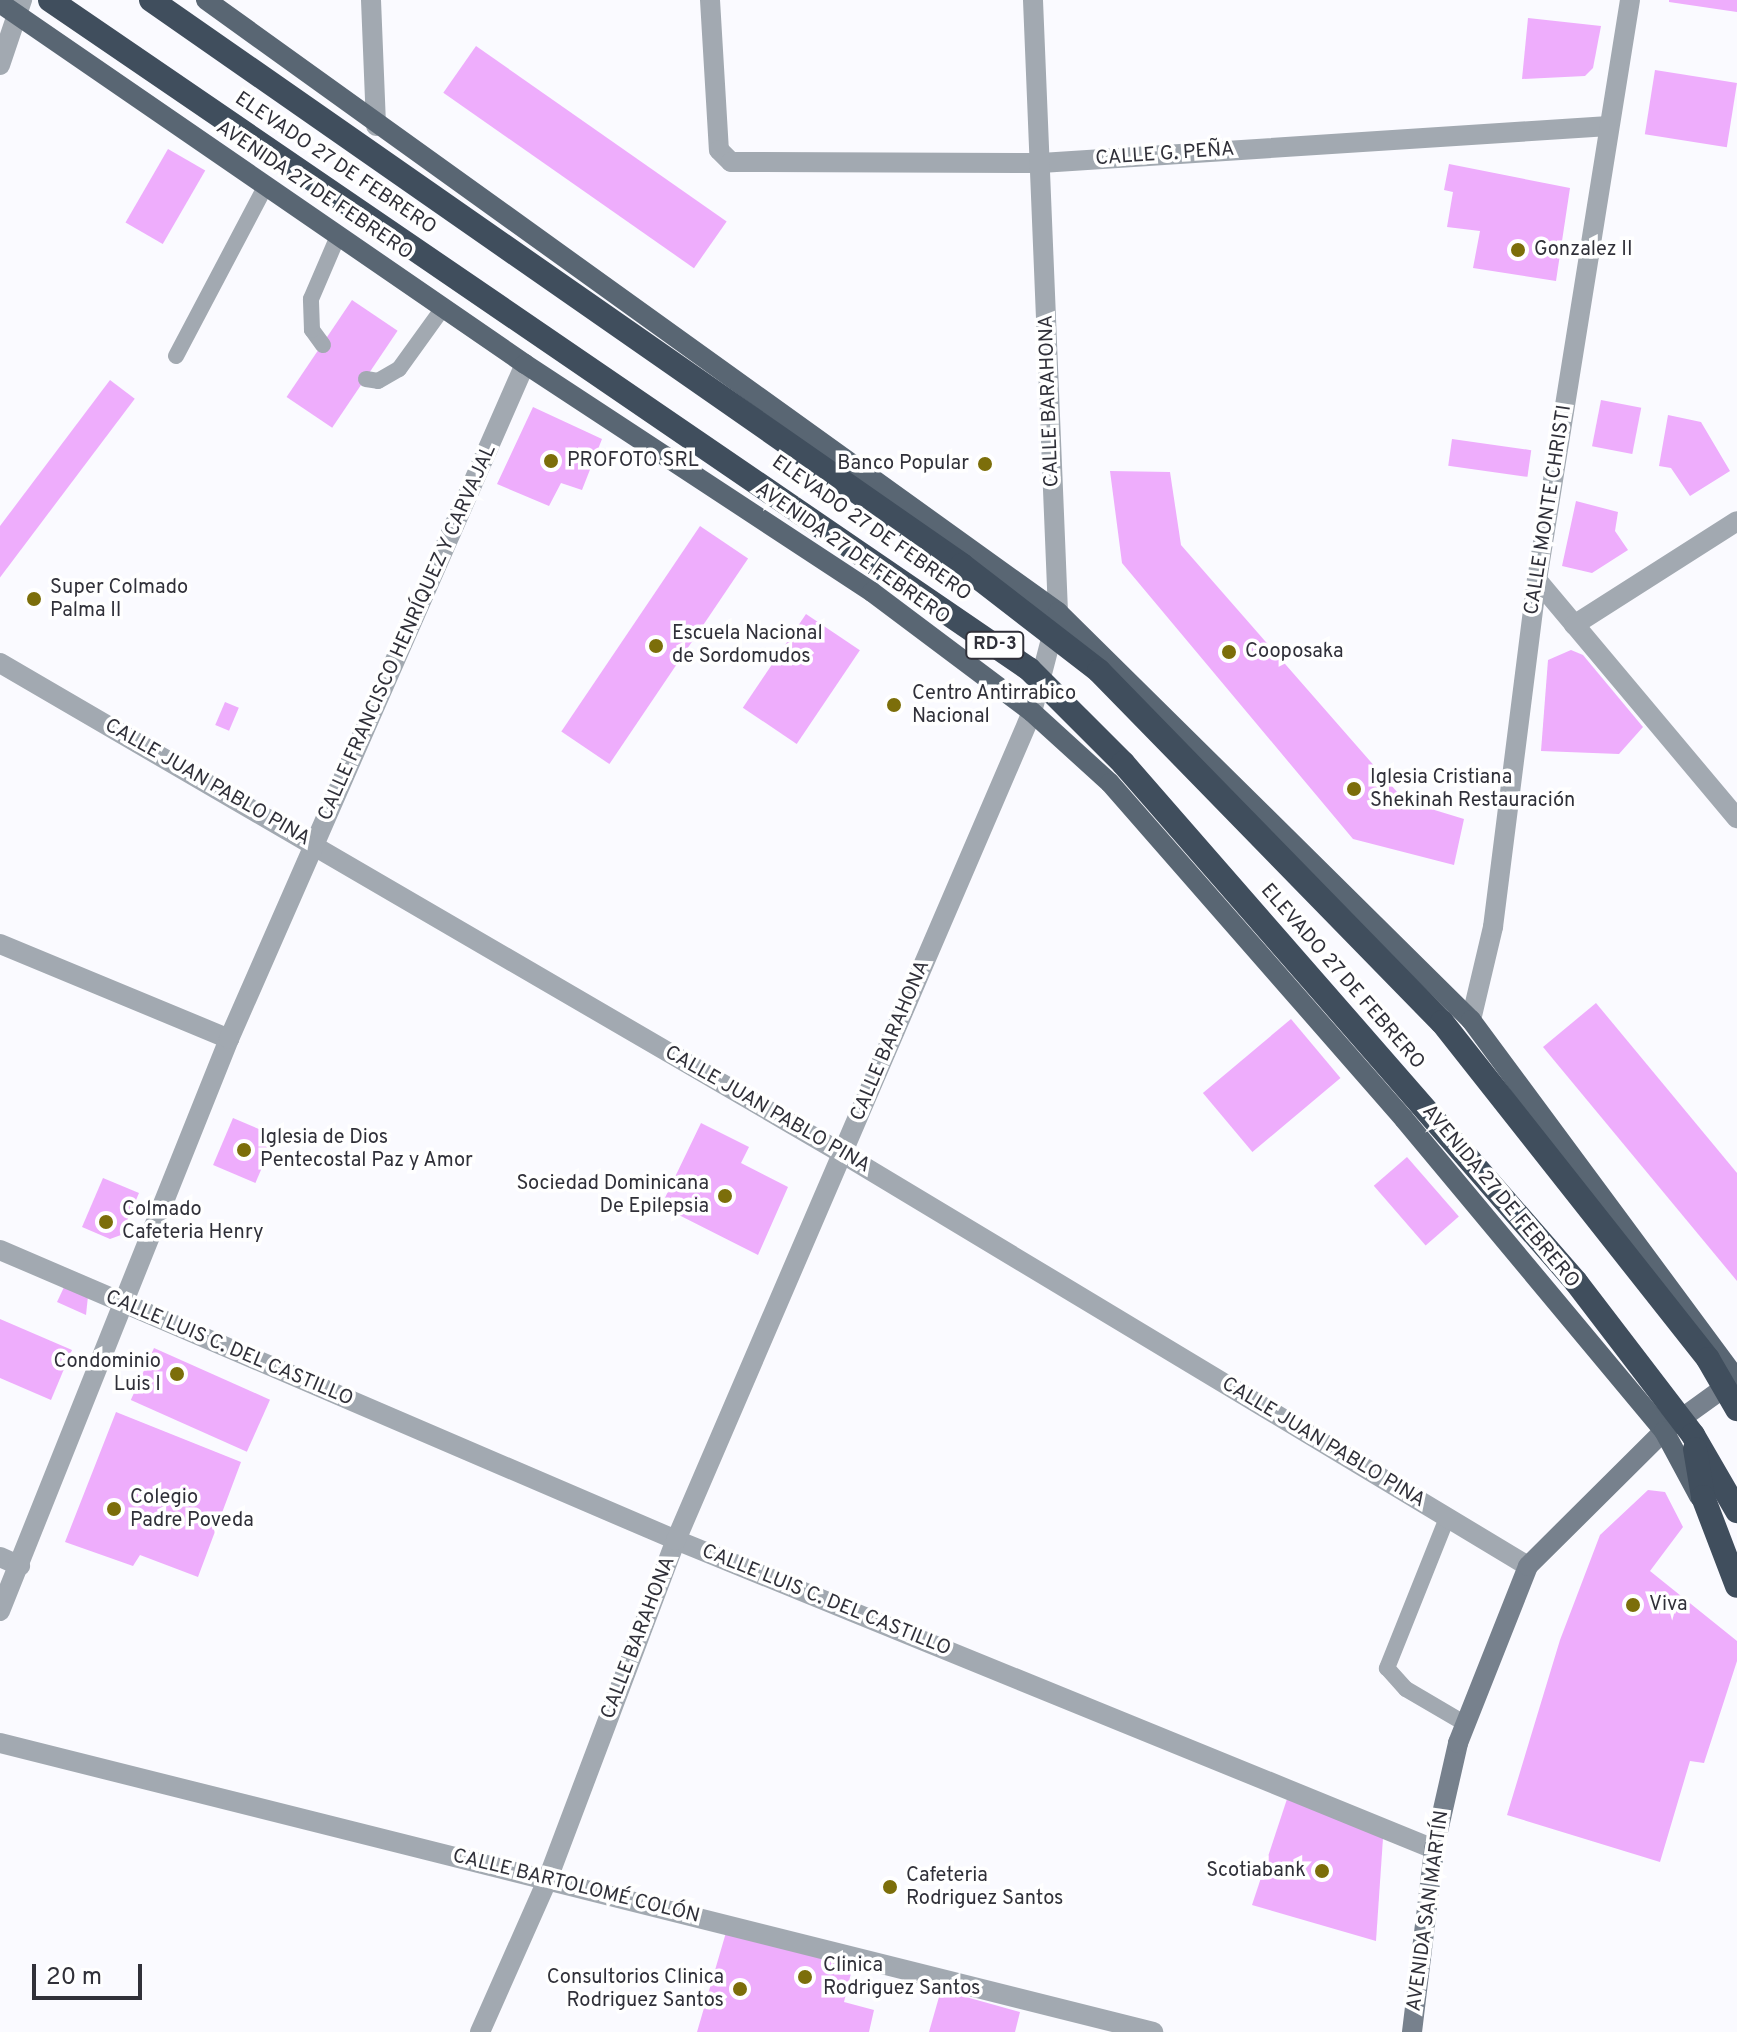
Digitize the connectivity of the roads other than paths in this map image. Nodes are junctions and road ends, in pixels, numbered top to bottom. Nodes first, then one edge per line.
1 (50, 0) edge
2 (151, 0) edge
3 (206, 0) edge
4 (371, 0) edge
5 (710, 0) edge
6 (1033, 0) edge
7 (1630, 0) edge
8 (0, 3) edge
9 (21, 10) edge
10 (0, 65) edge
11 (376, 126) junction
12 (1609, 126) junction
13 (1041, 163) junction
14 (265, 187) junction
15 (338, 236) junction
16 (443, 308) junction
17 (323, 345) dead end
18 (176, 356) dead end
19 (525, 364) junction
20 (366, 379) dead end
21 (1737, 521) edge
22 (1537, 580) junction
23 (1058, 612) junction
24 (1574, 625) junction
25 (0, 663) edge
26 (1032, 712) junction
27 (1737, 818) edge
28 (316, 845) junction
29 (0, 944) edge
30 (1471, 1020) junction
31 (229, 1039) junction
32 (843, 1154) junction
33 (0, 1250) edge
34 (124, 1305) junction
35 (1737, 1379) edge
36 (1737, 1409) edge
37 (1664, 1431) junction
38 (1693, 1435) junction
39 (1737, 1511) edge
40 (1447, 1518) junction
41 (676, 1540) junction
42 (0, 1557) edge
43 (20, 1566) junction
44 (1528, 1566) junction
45 (1737, 1566) edge
46 (1737, 1586) edge
47 (0, 1611) edge
48 (1464, 1723) junction
49 (0, 1743) edge
50 (1434, 1849) junction
51 (547, 1881) junction
52 (480, 2032) edge
53 (1153, 2032) edge
54 (1412, 2032) edge

1 - 38 highway, ELEVADO 27 DE FEBRERO / RD-3, bridge
2 - 36 highway, ELEVADO 27 DE FEBRERO / RD-3, bridge
3 - 11 main road
4 - 11 street
5 - 13 street, CALLE G. PEÑA
6 - 13 street, CALLE BARAHONA
7 - 12 street, CALLE MONTE CHRISTI
8 - 9 main road, AVENIDA 27 DE FEBRERO / RD-3
9 - 10 street
9 - 14 main road, AVENIDA 27 DE FEBRERO / RD-3
11 - 23 main road
12 - 13 street, CALLE G. PEÑA
12 - 22 street, CALLE MONTE CHRISTI
13 - 23 street, CALLE BARAHONA
14 - 15 main road, AVENIDA 27 DE FEBRERO / RD-3
14 - 18 lane
15 - 16 main road, AVENIDA 27 DE FEBRERO / RD-3
15 - 17 lane
16 - 19 main road, AVENIDA 27 DE FEBRERO / RD-3
16 - 20 lane
19 - 26 main road, AVENIDA 27 DE FEBRERO / RD-3
19 - 28 street, CALLE FRANCISCO HENRÍQUEZ Y CARVAJAL
21 - 24 street
22 - 24 street
22 - 30 street, CALLE MONTE CHRISTI
23 - 26 street, CALLE BARAHONA
23 - 30 main road
24 - 27 street
25 - 28 street, CALLE JUAN PABLO PINA
26 - 32 street, CALLE BARAHONA
26 - 37 main road, AVENIDA 27 DE FEBRERO / RD-3
28 - 31 street, CALLE FRANCISCO HENRÍQUEZ Y CARVAJAL
28 - 32 street, CALLE JUAN PABLO PINA
29 - 31 street
30 - 35 main road
31 - 34 street, CALLE FRANCISCO HENRÍQUEZ Y CARVAJAL
32 - 40 street, CALLE JUAN PABLO PINA
32 - 41 street, CALLE BARAHONA
33 - 34 street, CALLE LUIS C. DEL CASTILLO
34 - 41 street, CALLE LUIS C. DEL CASTILLO
34 - 43 street, CALLE FRANCISCO HENRÍQUEZ Y CARVAJAL
35 - 37 main road, AVENIDA SAN MARTÍN
37 - 44 main road, AVENIDA SAN MARTÍN
37 - 45 main road, AVENIDA 27 DE FEBRERO / RD-3
38 - 39 highway, ELEVADO 27 DE FEBRERO / RD-3, bridge
38 - 46 highway, bridge
40 - 44 street, CALLE JUAN PABLO PINA
40 - 48 lane
41 - 50 street, CALLE LUIS C. DEL CASTILLO
41 - 51 street, CALLE BARAHONA
42 - 43 street
43 - 47 street, CALLE FRANCISCO HENRÍQUEZ Y CARVAJAL
44 - 48 main road, AVENIDA SAN MARTÍN
48 - 50 main road, AVENIDA SAN MARTÍN
49 - 51 street, CALLE BARTOLOMÉ COLÓN
50 - 54 main road, AVENIDA SAN MARTÍN
51 - 52 street, CALLE BARAHONA
51 - 53 street, CALLE BARTOLOMÉ COLÓN

